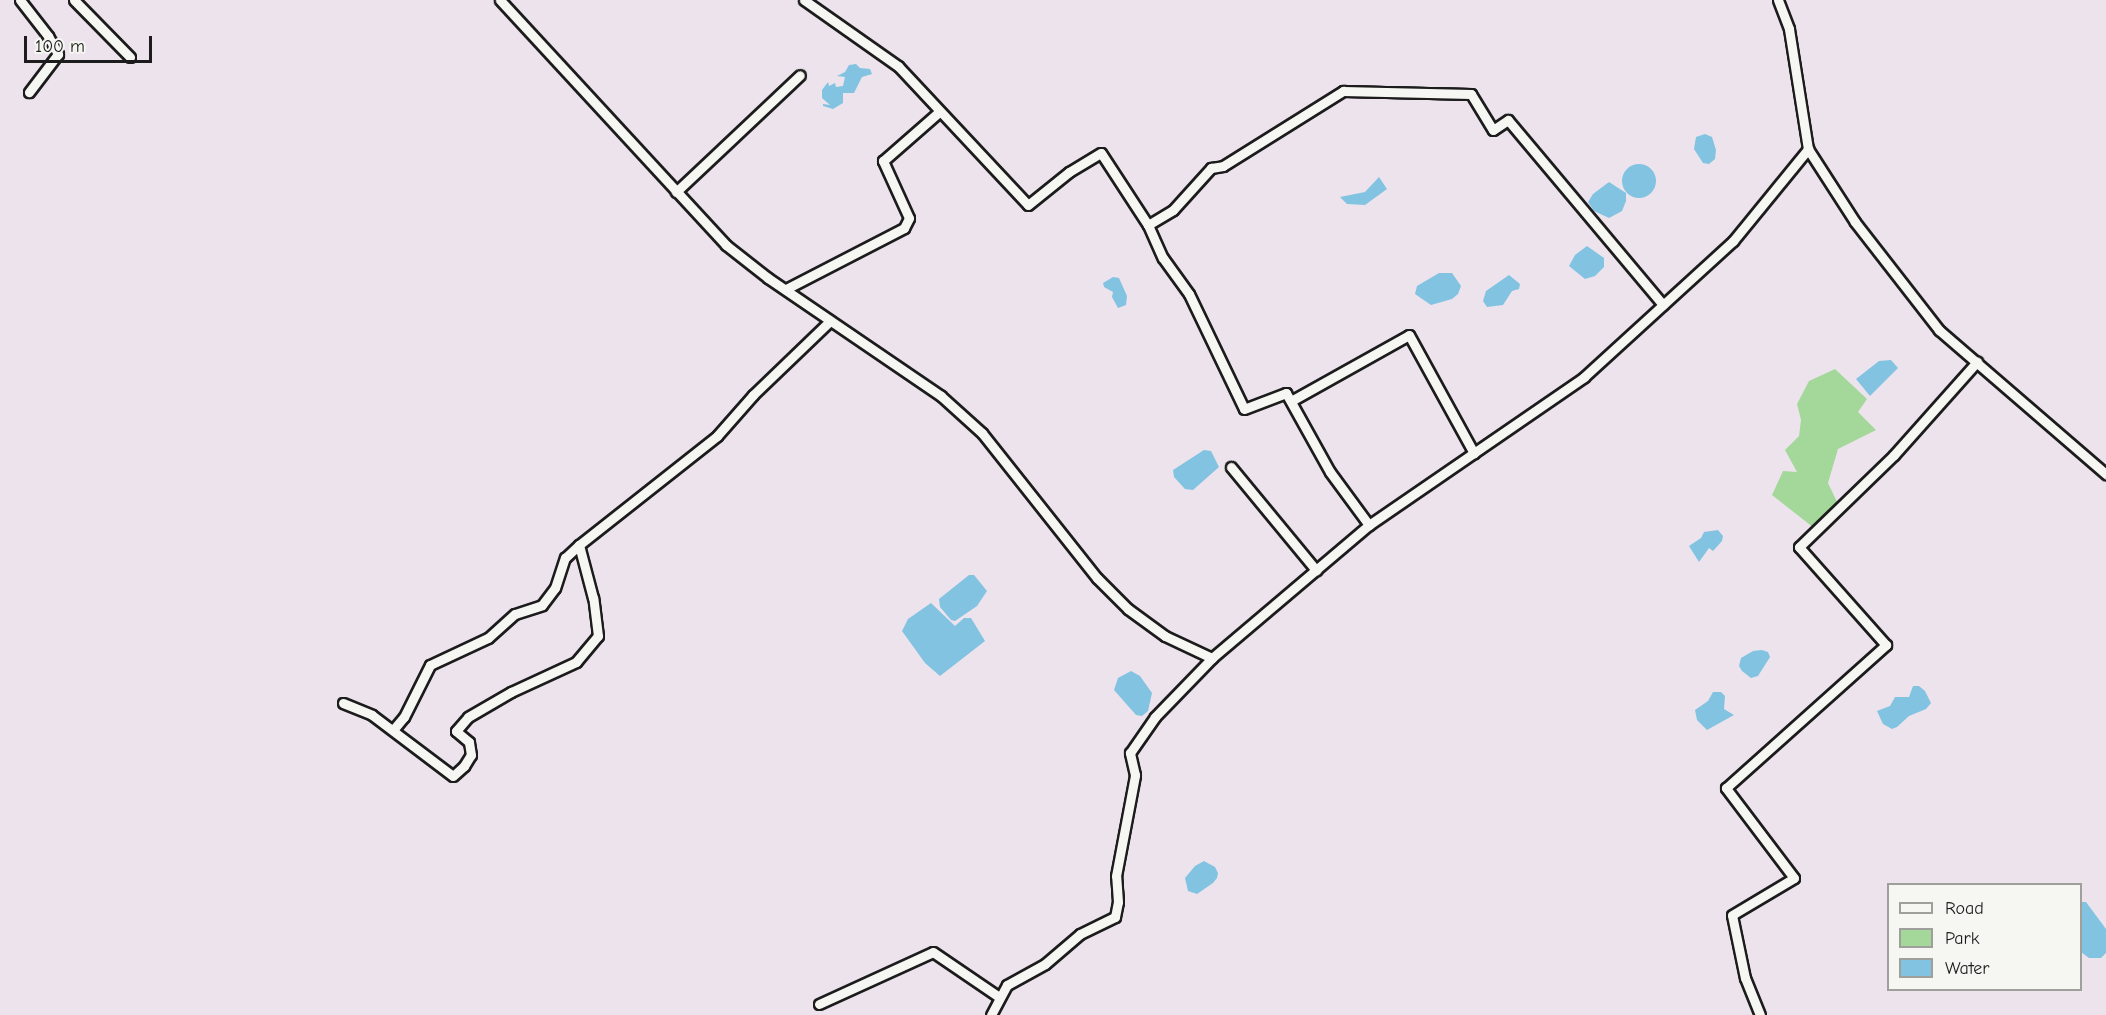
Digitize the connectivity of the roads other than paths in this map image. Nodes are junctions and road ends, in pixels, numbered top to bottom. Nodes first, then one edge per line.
1 (20, 0) edge
2 (74, 0) edge
3 (501, 0) edge
4 (804, 0) edge
5 (1778, 0) edge
6 (130, 57) dead end
7 (800, 75) dead end
8 (29, 92) dead end
9 (939, 112) junction
10 (1808, 149) junction
11 (676, 192) junction
12 (1148, 225) junction
13 (786, 290) junction
14 (1663, 305) junction
15 (830, 321) junction
16 (1977, 362) junction
17 (1290, 401) junction
18 (1474, 453) junction
19 (1231, 467) dead end
20 (2106, 474) edge
21 (1369, 525) junction
22 (579, 545) junction
23 (1316, 570) junction
24 (1212, 658) junction
25 (343, 703) dead end
26 (393, 730) junction
27 (999, 997) junction
28 (819, 1004) dead end
29 (991, 1015) edge
30 (1760, 1015) edge

1 - 8 street
2 - 6 street
3 - 11 street
4 - 9 street
5 - 10 street
7 - 11 street
9 - 12 street
9 - 13 street
10 - 14 street
10 - 16 street
11 - 13 street
12 - 14 street
12 - 17 street
13 - 15 street
14 - 18 street
15 - 22 street
15 - 24 street
16 - 20 street
16 - 30 street
17 - 18 street
17 - 21 street
18 - 21 street
19 - 23 street
21 - 23 street
22 - 26 street
22 - 26 street
23 - 24 street
24 - 27 street
25 - 26 street
27 - 28 street
27 - 29 street

